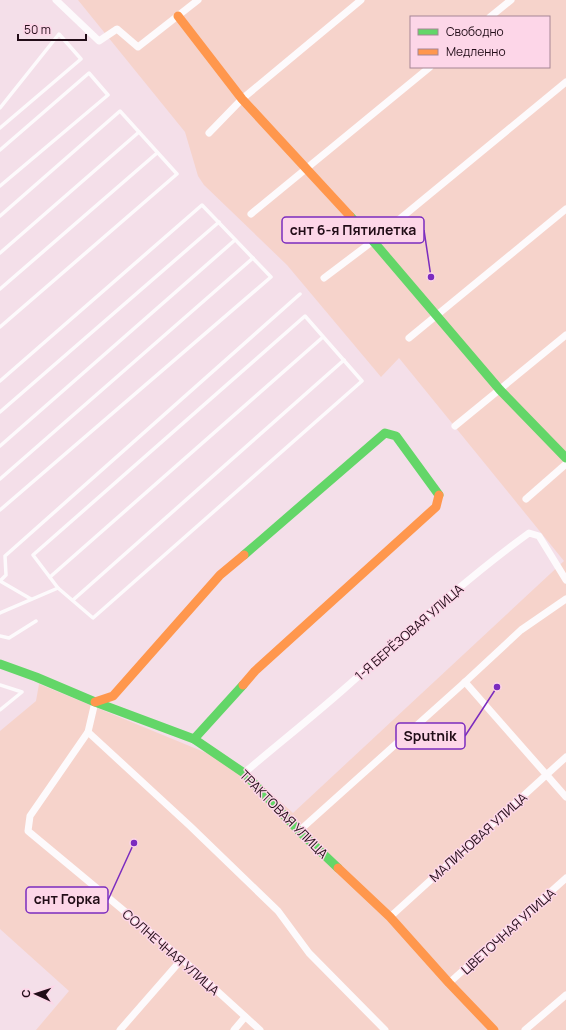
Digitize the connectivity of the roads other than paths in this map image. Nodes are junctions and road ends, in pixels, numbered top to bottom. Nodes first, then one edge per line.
1 (56, 0) edge
2 (198, 0) edge
3 (361, 0) edge
4 (511, 0) edge
5 (178, 16) junction
6 (491, 16) edge
7 (429, 68) edge
8 (566, 82) edge
9 (242, 99) junction
10 (0, 108) edge
11 (0, 128) edge
12 (139, 132) junction
13 (209, 133) dead end
14 (0, 150) edge
15 (158, 152) junction
16 (307, 168) junction
17 (0, 186) edge
18 (566, 209) edge
19 (252, 214) dead end
20 (0, 216) edge
21 (219, 222) junction
22 (235, 240) junction
23 (373, 241) junction
24 (0, 253) edge
25 (253, 258) junction
26 (324, 278) dead end
27 (0, 288) edge
28 (300, 294) dead end
29 (436, 315) junction
30 (0, 327) edge
31 (566, 335) edge
32 (324, 337) junction
33 (409, 338) dead end
34 (344, 360) junction
35 (0, 381) edge
36 (500, 390) junction
37 (0, 412) edge
38 (455, 426) dead end
39 (0, 446) edge
40 (566, 458) edge
41 (566, 464) edge
42 (0, 479) edge
43 (526, 499) dead end
44 (0, 510) edge
45 (50, 576) junction
46 (566, 580) edge
47 (0, 581) edge
48 (58, 588) junction
49 (566, 598) edge
50 (32, 599) junction
51 (73, 600) junction
52 (0, 613) edge
53 (36, 622) dead end
54 (0, 636) edge
55 (0, 664) edge
56 (466, 682) junction
57 (0, 684) edge
58 (95, 702) junction
59 (0, 710) edge
60 (88, 732) junction
61 (194, 739) junction
62 (566, 757) edge
63 (244, 773) junction
64 (547, 774) junction
65 (566, 797) edge
66 (299, 831) junction
67 (566, 878) edge
68 (390, 917) junction
69 (182, 959) junction
70 (449, 983) junction
71 (566, 995) edge
72 (245, 1017) junction
73 (120, 1030) edge
74 (234, 1030) edge
75 (260, 1030) edge
76 (385, 1030) edge
77 (494, 1030) edge
78 (525, 1030) edge

1 - 5 street
2 - 5 street
3 - 9 street
4 - 6 street
5 - 9 street
7 - 16 street
8 - 23 street
9 - 13 street
9 - 16 street
10 - 11 lane
12 - 15 lane
12 - 20 lane
12 - 24 lane
14 - 17 lane
15 - 27 lane
15 - 30 lane
16 - 19 street
16 - 23 street
18 - 29 street
21 - 22 lane
21 - 35 lane
21 - 37 lane
22 - 25 lane
22 - 39 lane
23 - 26 street
23 - 29 street
25 - 42 lane
25 - 44 lane
28 - 47 lane
29 - 33 street
29 - 36 street
31 - 36 street
32 - 34 lane
32 - 45 lane
32 - 45 lane
34 - 51 lane
34 - 51 lane
36 - 38 street
36 - 40 street
41 - 43 street
45 - 48 lane
46 - 63 street, 1-Я БЕРЁЗОВАЯ УЛИЦА
47 - 50 lane
48 - 50 lane
48 - 51 lane
49 - 56 street
50 - 52 lane
53 - 54 lane
55 - 58 street, ТРАКТОВАЯ УЛИЦА
56 - 64 street
56 - 66 street
57 - 59 lane
58 - 60 street, СОЛНЕЧНАЯ УЛИЦА
58 - 61 street, ТРАКТОВАЯ УЛИЦА
58 - 61 street
60 - 69 street, СОЛНЕЧНАЯ УЛИЦА
60 - 76 street
61 - 63 street, ТРАКТОВАЯ УЛИЦА
62 - 64 street, МАЛИНОВАЯ УЛИЦА
63 - 66 street, ТРАКТОВАЯ УЛИЦА
64 - 65 street
64 - 68 street, МАЛИНОВАЯ УЛИЦА
66 - 68 street, ТРАКТОВАЯ УЛИЦА
67 - 70 street, ЦВЕТОЧНАЯ УЛИЦА
68 - 70 street, ТРАКТОВАЯ УЛИЦА
69 - 72 street, СОЛНЕЧНАЯ УЛИЦА
69 - 73 street
70 - 77 street, ТРАКТОВАЯ УЛИЦА
71 - 78 street
72 - 74 street
72 - 75 street, СОЛНЕЧНАЯ УЛИЦА

